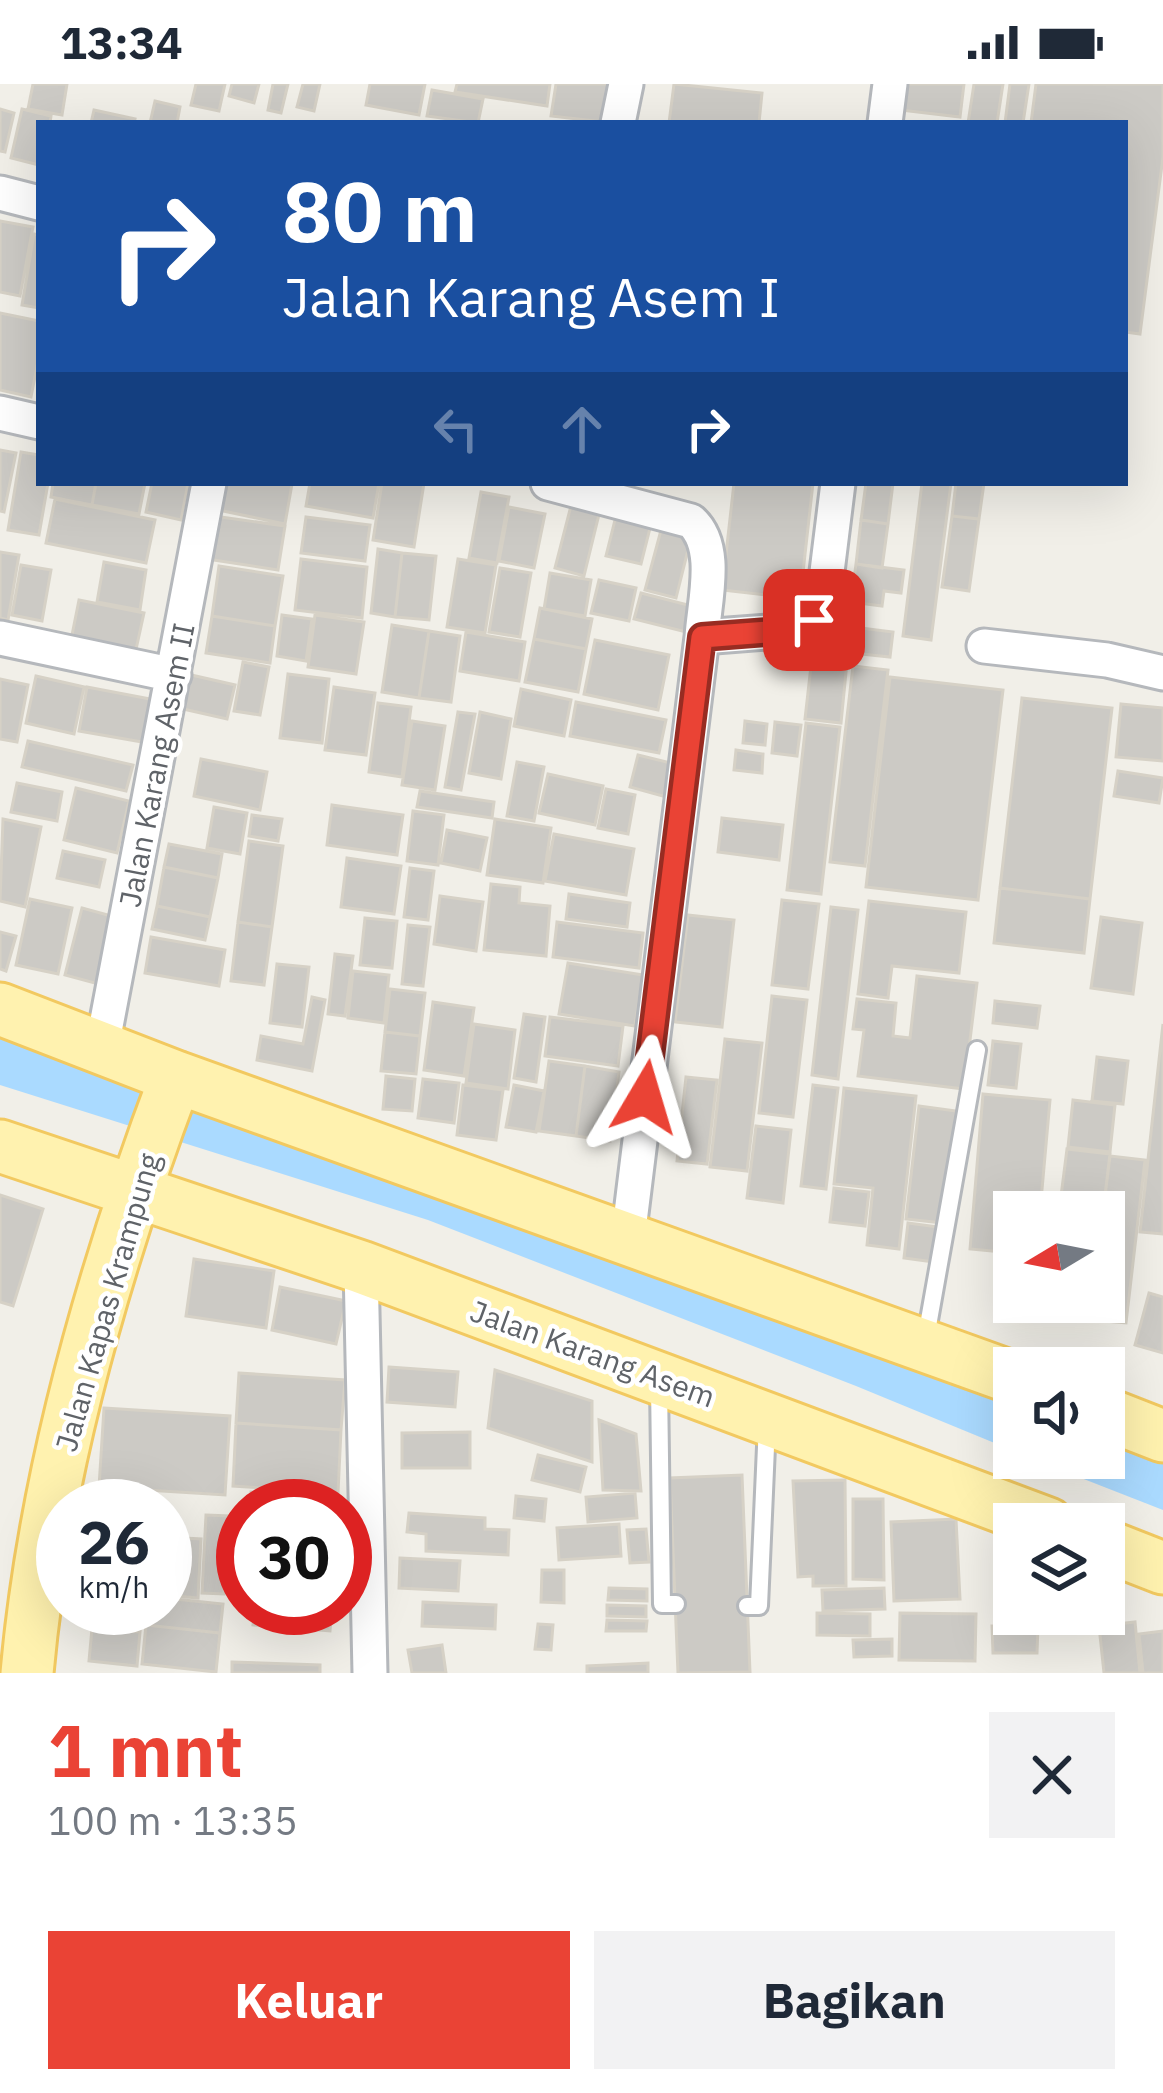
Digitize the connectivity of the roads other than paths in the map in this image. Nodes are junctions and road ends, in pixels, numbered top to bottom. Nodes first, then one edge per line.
1 (626, 84) edge
2 (890, 84) edge
3 (619, 120) edge
4 (885, 120) edge
5 (0, 193) edge
6 (36, 202) edge
7 (0, 413) edge
8 (36, 421) edge
9 (208, 486) edge
10 (559, 486) edge
11 (838, 486) edge
12 (702, 637) junction
13 (0, 638) edge
14 (984, 646) dead end
15 (1163, 673) edge
16 (174, 675) junction
17 (0, 1009) edge
18 (102, 1047) junction
19 (977, 1050) dead end
20 (173, 1083) junction
21 (0, 1146) edge
22 (136, 1187) junction
23 (628, 1238) junction
24 (361, 1267) junction
25 (924, 1344) junction
26 (993, 1370) edge
27 (659, 1377) junction
28 (767, 1417) junction
29 (1125, 1421) edge
30 (1163, 1436) edge
31 (993, 1503) edge
32 (1125, 1553) edge
33 (1163, 1568) edge
34 (676, 1604) dead end
35 (747, 1606) dead end
36 (27, 1673) edge
37 (370, 1673) edge

1 - 3 street
2 - 4 street
5 - 6 street
7 - 8 street
9 - 16 street, Jalan Karang Asem II
10 - 12 street
11 - 12 street
12 - 23 street
13 - 16 street
14 - 15 street
16 - 18 street, Jalan Karang Asem II
17 - 18 main road
18 - 20 main road
19 - 25 lane
20 - 22 main road, Jalan Kapas Krampung
20 - 23 main road
21 - 22 main road, Jalan Karang Asem
22 - 24 main road, Jalan Karang Asem
22 - 36 main road, Jalan Kapas Krampung
23 - 25 main road
24 - 27 main road, Jalan Karang Asem
24 - 37 street
25 - 26 main road
27 - 28 main road, Jalan Karang Asem
27 - 34 lane
28 - 31 main road, Jalan Karang Asem
28 - 35 lane
29 - 30 main road
32 - 33 main road

